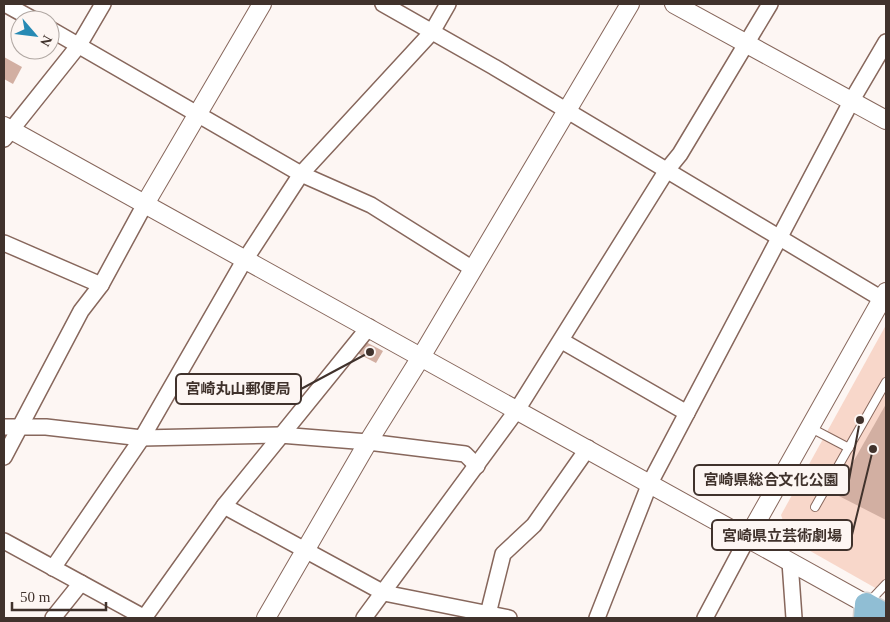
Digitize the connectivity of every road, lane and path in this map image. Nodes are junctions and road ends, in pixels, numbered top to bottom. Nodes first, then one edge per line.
1 (103, 4) edge
2 (262, 4) edge
3 (383, 4) edge
4 (448, 4) edge
5 (630, 4) edge
6 (674, 4) edge
7 (770, 4) edge
8 (432, 32) junction
9 (60, 35) edge
10 (886, 42) edge
11 (746, 44) junction
12 (79, 45) junction
13 (852, 100) junction
14 (567, 111) junction
15 (198, 114) junction
16 (886, 120) edge
17 (6, 131) edge
18 (667, 170) junction
19 (301, 174) junction
20 (145, 204) junction
21 (780, 240) junction
22 (4, 243) edge
23 (247, 259) junction
24 (473, 269) junction
25 (101, 285) junction
26 (884, 296) edge
27 (369, 327) junction
28 (562, 341) junction
29 (421, 357) junction
30 (886, 382) edge
31 (517, 410) junction
32 (687, 413) junction
33 (20, 426) junction
34 (4, 427) edge
35 (809, 427) junction
36 (280, 435) junction
37 (142, 438) junction
38 (368, 442) junction
39 (588, 448) junction
40 (849, 448) junction
41 (4, 457) edge
42 (477, 466) junction
43 (650, 483) junction
44 (224, 506) junction
45 (815, 507) dead end
46 (748, 538) junction
47 (4, 541) edge
48 (305, 550) junction
49 (790, 562) junction
50 (53, 568) junction
51 (81, 583) junction
52 (886, 584) edge
53 (384, 593) junction
54 (865, 611) edge
55 (886, 615) edge
56 (488, 616) edge
57 (53, 618) edge
58 (145, 618) edge
59 (266, 618) edge
60 (364, 618) edge
61 (509, 618) edge
62 (596, 618) edge
63 (705, 618) edge
64 (794, 618) edge

1 - 12 street
2 - 15 street
3 - 8 street
4 - 8 street
5 - 14 street
6 - 11 street
7 - 11 street
8 - 14 street
8 - 19 street
9 - 12 street
10 - 13 street
11 - 13 street
11 - 18 street
12 - 15 street
12 - 17 street
13 - 16 street
13 - 21 street
14 - 18 street
14 - 24 street
15 - 19 street
15 - 20 street
17 - 20 street
18 - 21 street
18 - 28 street
19 - 23 street
19 - 24 street
20 - 23 street
20 - 25 street
21 - 26 street
21 - 32 street
22 - 25 street
23 - 27 street
23 - 37 street
24 - 29 street
25 - 33 street
26 - 35 street
27 - 29 street
27 - 36 street
28 - 31 street
28 - 32 street
29 - 31 street
29 - 38 street
30 - 40 lane
31 - 39 street
31 - 42 street
32 - 43 street
33 - 34 street
33 - 37 street
33 - 41 street
35 - 40 lane
35 - 46 street
36 - 37 street
36 - 38 street
36 - 44 street
37 - 50 street
38 - 42 street
38 - 48 street
39 - 43 street
39 - 56 street
40 - 45 lane
42 - 53 street
43 - 46 street
43 - 62 street
44 - 48 street
44 - 58 street
46 - 49 street
46 - 63 street
47 - 50 street
48 - 53 street
48 - 59 street
49 - 54 street
49 - 64 street
50 - 51 street
51 - 57 street
51 - 58 street
52 - 54 lane
53 - 56 street
53 - 60 street
54 - 55 main road
56 - 61 street

